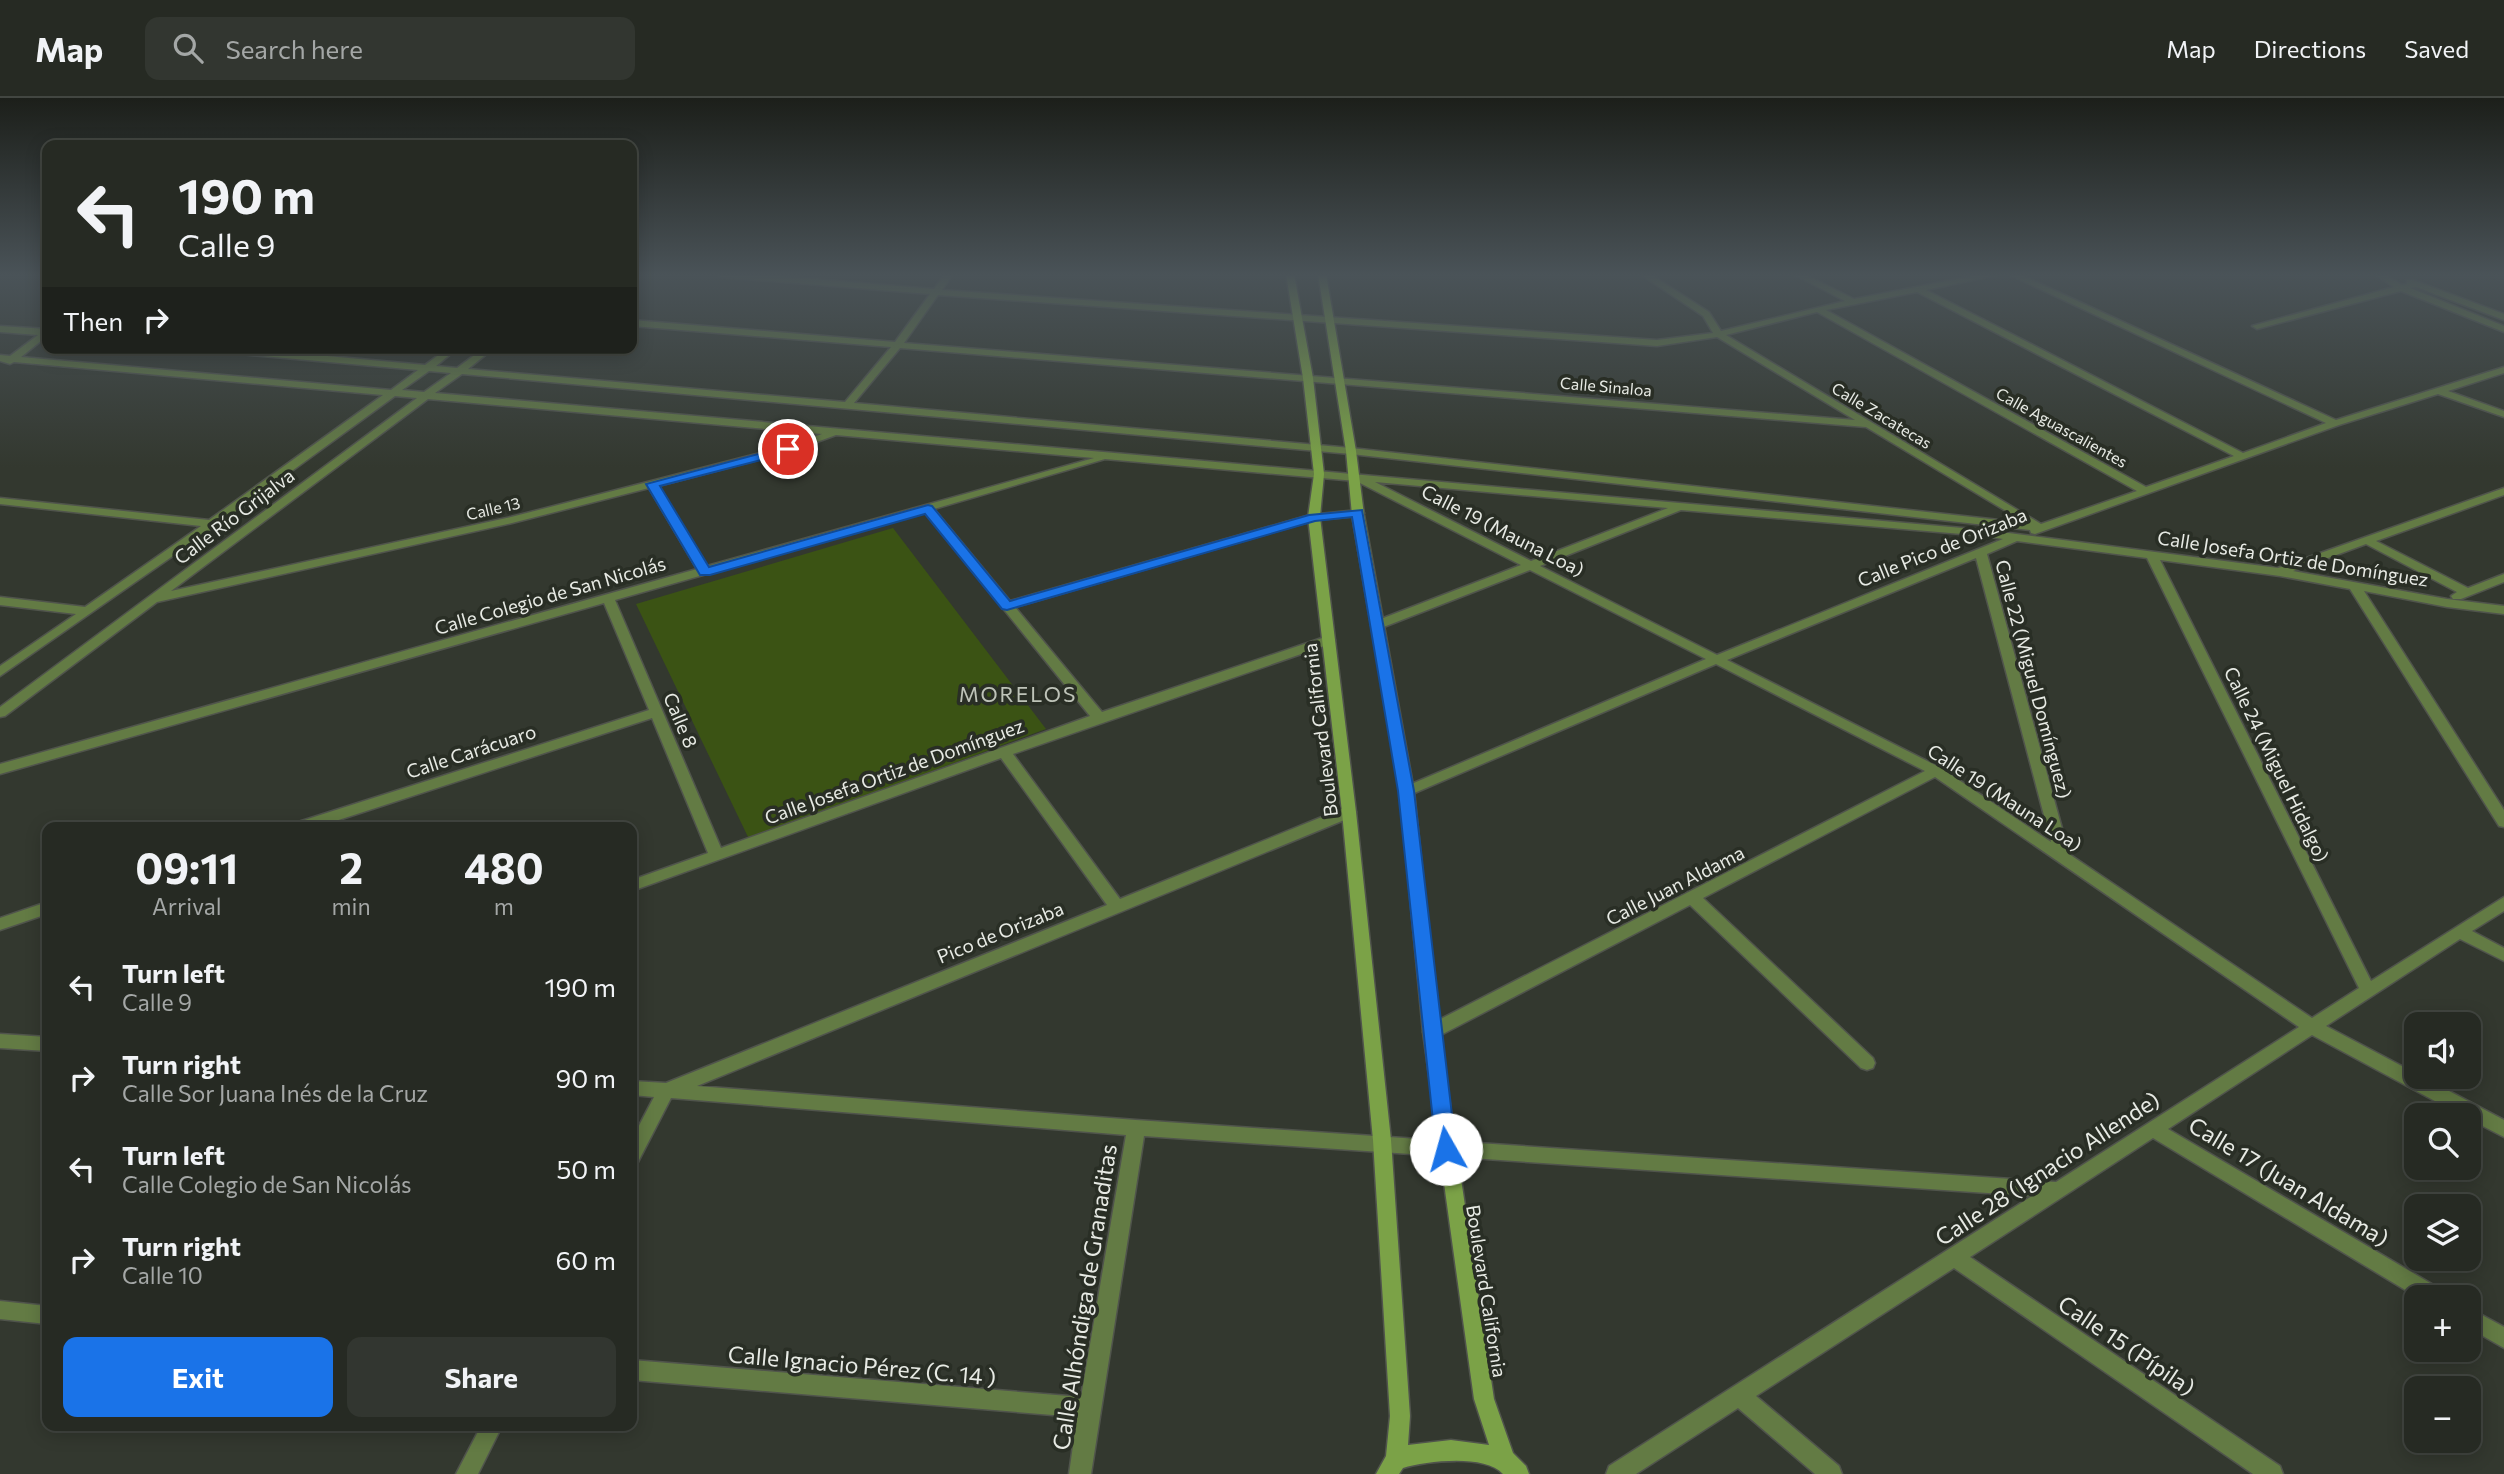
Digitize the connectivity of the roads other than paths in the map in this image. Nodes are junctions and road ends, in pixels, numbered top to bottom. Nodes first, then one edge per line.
1 (39, 338) edge
2 (816, 338) edge
3 (903, 338) edge
4 (1301, 338) edge
5 (1332, 338) edge
6 (1591, 338) edge
7 (1699, 338) edge
8 (1724, 338) edge
9 (1870, 338) edge
10 (2013, 338) edge
11 (2151, 338) edge
12 (898, 345) junction
13 (266, 354) edge
14 (446, 354) edge
15 (481, 354) edge
16 (0, 358) edge
17 (13, 359) junction
18 (0, 367) edge
19 (424, 370) junction
20 (2504, 370) edge
21 (457, 373) junction
22 (1308, 378) junction
23 (1340, 380) junction
24 (2441, 391) junction
25 (394, 392) junction
26 (427, 395) junction
27 (846, 407) junction
28 (2504, 414) edge
29 (2336, 423) junction
30 (1866, 424) junction
31 (837, 432) junction
32 (1315, 447) junction
33 (1351, 450) junction
34 (1109, 456) junction
35 (2242, 456) junction
36 (1319, 474) junction
37 (1353, 476) junction
38 (652, 484) junction
39 (2145, 491) junction
40 (2504, 491) edge
41 (0, 501) edge
42 (1680, 508) junction
43 (928, 509) junction
44 (1358, 513) junction
45 (1314, 517) junction
46 (212, 524) junction
47 (2043, 528) junction
48 (2017, 537) junction
49 (2368, 541) junction
50 (2076, 543) junction
51 (1980, 551) junction
52 (2151, 554) junction
53 (1532, 567) junction
54 (705, 572) junction
55 (2280, 572) junction
56 (2504, 578) edge
57 (2354, 585) junction
58 (2465, 591) junction
59 (609, 598) junction
60 (153, 599) junction
61 (0, 601) edge
62 (2448, 603) junction
63 (1007, 606) junction
64 (2504, 610) edge
65 (85, 611) junction
66 (1377, 625) junction
67 (1328, 640) junction
68 (1715, 660) junction
69 (0, 672) edge
70 (657, 712) junction
71 (0, 713) edge
72 (1099, 718) junction
73 (1004, 752) junction
74 (0, 769) edge
75 (1936, 771) junction
76 (1406, 791) junction
77 (1349, 812) junction
78 (316, 822) edge
79 (2504, 822) edge
80 (716, 856) junction
81 (2062, 857) junction
82 (637, 884) edge
83 (1693, 898) junction
84 (2504, 903) edge
85 (1117, 907) junction
86 (42, 910) edge
87 (0, 924) edge
88 (2459, 932) junction
89 (2504, 955) edge
90 (2368, 991) junction
91 (2312, 1027) junction
92 (1431, 1032) junction
93 (0, 1041) edge
94 (42, 1044) edge
95 (1867, 1063) dead end
96 (637, 1088) edge
97 (666, 1091) junction
98 (1136, 1128) junction
99 (2153, 1129) junction
100 (2504, 1129) edge
101 (1382, 1145) junction
102 (637, 1146) edge
103 (1446, 1149) junction
104 (2058, 1190) junction
105 (1954, 1257) junction
106 (2415, 1285) edge
107 (0, 1310) edge
108 (42, 1314) edge
109 (2481, 1324) edge
110 (2504, 1338) edge
111 (637, 1370) edge
112 (1738, 1395) junction
113 (1089, 1408) junction
114 (489, 1431) edge
115 (1392, 1466) edge
116 (1511, 1467) edge
117 (467, 1474) edge
118 (1080, 1474) edge
119 (1617, 1474) edge
120 (1830, 1474) edge
121 (2272, 1474) edge

1 - 17 street
2 - 12 street, Calle Sinaloa
3 - 12 street
4 - 22 street, Boulevard California
5 - 23 street, Boulevard California
6 - 7 street
8 - 30 street, Calle Zacatecas
9 - 39 street, Calle Aguascalientes
10 - 35 street
11 - 29 street
12 - 22 street, Calle Sinaloa
12 - 27 street
13 - 19 street
14 - 19 street, Calle Río Grijalva
15 - 21 street, Calle Río Grijalva
16 - 17 street
17 - 18 street
17 - 25 street
19 - 21 street
19 - 25 street, Calle Río Grijalva
20 - 24 street, Calle Pico de Orizaba
21 - 26 street, Calle Río Grijalva
21 - 27 street
22 - 23 street, Calle Sinaloa
22 - 32 street, Boulevard California
23 - 30 street, Calle Sinaloa
23 - 33 street, Boulevard California
24 - 28 street
24 - 29 street, Calle Pico de Orizaba
25 - 26 street
25 - 46 street, Calle Río Grijalva
26 - 31 street
26 - 60 street, Calle Río Grijalva
27 - 32 street
29 - 35 street, Calle Pico de Orizaba
30 - 47 street, Calle Zacatecas
31 - 34 street
31 - 38 street, Calle 13
32 - 33 street
32 - 36 street, Boulevard California
33 - 37 street, Boulevard California
33 - 47 street
34 - 36 street
34 - 43 street, Calle Colegio de San Nicolás
35 - 39 street, Calle Pico de Orizaba
36 - 37 street
36 - 45 street, Boulevard California
37 - 42 street
37 - 44 street, Boulevard California
37 - 53 street, Calle 19 (Mauna Loa)
38 - 54 street
38 - 60 street, Calle 13
39 - 47 street, Calle Pico de Orizaba
40 - 49 street
41 - 46 street
42 - 48 street
42 - 53 street
43 - 54 street, Calle Colegio de San Nicolás
43 - 63 street
44 - 45 street
44 - 66 street, Boulevard California
45 - 63 street
45 - 67 street, Boulevard California
46 - 65 street, Calle Río Grijalva
47 - 48 street, Calle Pico de Orizaba
47 - 50 street
48 - 50 street
48 - 51 street, Calle Pico de Orizaba
49 - 55 street
49 - 58 street
50 - 52 street, Calle Josefa Ortiz de Domínguez
51 - 68 street, Calle Pico de Orizaba
51 - 81 street, Calle 22 (Miguel Domínguez)
52 - 55 street, Calle Josefa Ortiz de Domínguez
52 - 90 street, Calle 24 (Miguel Hidalgo)
53 - 66 street
53 - 68 street, Calle 19 (Mauna Loa)
54 - 59 street, Calle Colegio de San Nicolás
55 - 57 street, Calle Josefa Ortiz de Domínguez
56 - 58 street
57 - 62 street, Calle Josefa Ortiz de Domínguez
57 - 79 street
58 - 62 street
59 - 70 street, Calle 8
59 - 74 street, Calle Colegio de San Nicolás
60 - 71 street, Calle Río Grijalva
61 - 65 street
62 - 64 street, Calle Josefa Ortiz de Domínguez
63 - 72 street
65 - 69 street, Calle Río Grijalva
66 - 76 street, Boulevard California
67 - 72 street, Calle Josefa Ortiz de Domínguez
67 - 77 street, Boulevard California
68 - 75 street, Calle 19 (Mauna Loa)
68 - 76 street, Calle Pico de Orizaba
70 - 78 street, Calle Carácuaro
70 - 80 street, Calle 8
72 - 73 street, Calle Josefa Ortiz de Domínguez
73 - 80 street, Calle Josefa Ortiz de Domínguez
73 - 85 street
75 - 81 street, Calle 19 (Mauna Loa)
75 - 83 street, Calle Juan Aldama
76 - 92 street, Boulevard California
77 - 85 street, Pico de Orizaba
77 - 101 street, Boulevard California
80 - 82 street, Calle Josefa Ortiz de Domínguez
81 - 91 street, Calle 19 (Mauna Loa)
83 - 92 street, Calle Juan Aldama
83 - 95 street
84 - 88 street, Calle 28 (Ignacio Allende)
85 - 97 street, Pico de Orizaba
86 - 87 street
88 - 89 street
88 - 90 street, Calle 28 (Ignacio Allende)
90 - 91 street, Calle 28 (Ignacio Allende)
91 - 99 street, Calle 28 (Ignacio Allende)
91 - 100 street, Calle 19 (Mauna Loa)
92 - 103 street, Boulevard California
93 - 94 street
96 - 97 street
97 - 98 street
97 - 102 street
98 - 101 street
98 - 113 street, Calle Alhóndiga de Granaditas
99 - 104 street, Calle 28 (Ignacio Allende)
99 - 106 street, Calle 17 (Juan Aldama)
101 - 103 street
101 - 115 street, Boulevard California
103 - 104 street
103 - 116 street, Boulevard California
104 - 105 street, Calle 28 (Ignacio Allende)
105 - 112 street, Calle 28 (Ignacio Allende)
105 - 121 street, Calle 15 (Pípila)
107 - 108 street
109 - 110 street
111 - 113 street, Calle Ignacio Pérez (C. 14 )
112 - 119 street, Calle 28 (Ignacio Allende)
112 - 120 street
113 - 118 street, Calle Alhóndiga de Granaditas
114 - 117 street
115 - 116 street

